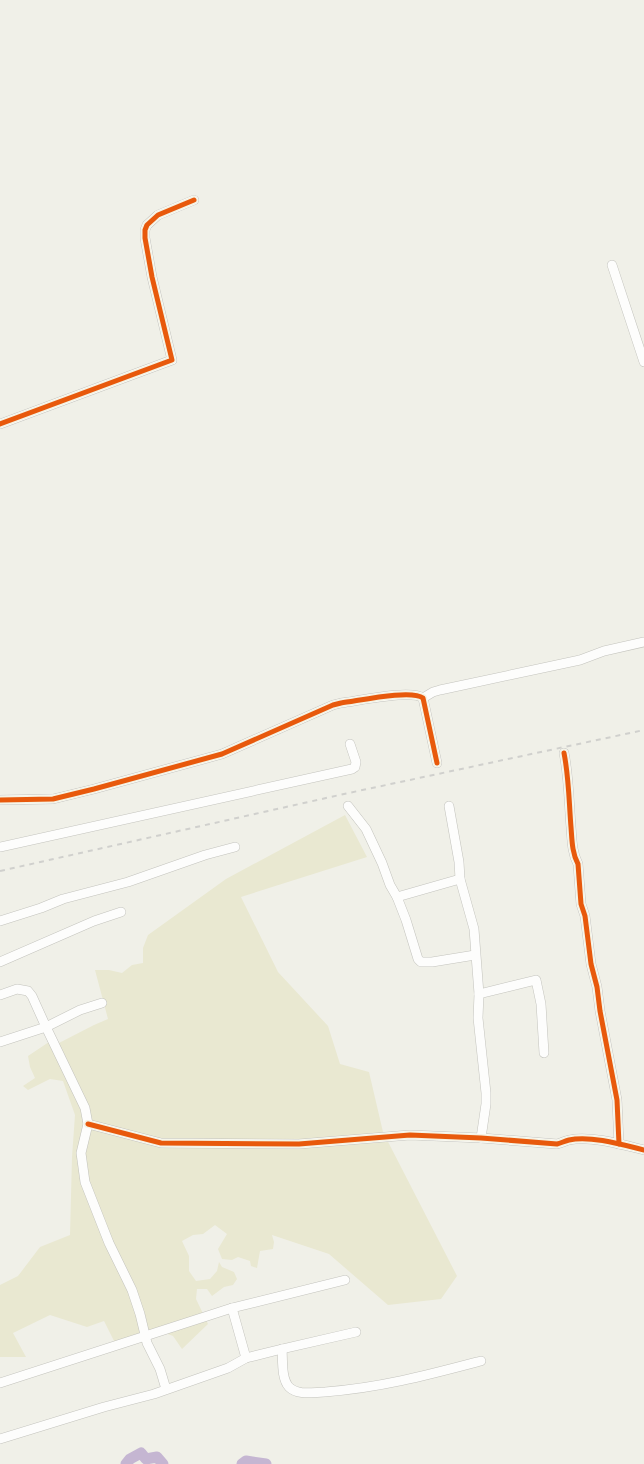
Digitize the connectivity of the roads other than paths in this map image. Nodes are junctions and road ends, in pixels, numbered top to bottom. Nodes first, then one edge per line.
1 (194, 200) dead end
2 (612, 265) dead end
3 (644, 362) edge
4 (0, 424) edge
5 (644, 642) edge
6 (423, 698) junction
7 (350, 744) dead end
8 (564, 754) dead end
9 (437, 763) dead end
10 (0, 800) edge
11 (348, 806) dead end
12 (449, 806) dead end
13 (0, 847) edge
14 (235, 847) dead end
15 (460, 879) junction
16 (397, 898) junction
17 (121, 912) dead end
18 (0, 921) edge
19 (475, 955) junction
20 (0, 962) edge
21 (479, 994) junction
22 (0, 995) edge
23 (102, 1003) dead end
24 (46, 1026) junction
25 (0, 1042) edge
26 (544, 1053) dead end
27 (88, 1124) junction
28 (481, 1138) junction
29 (618, 1144) junction
30 (644, 1150) edge
31 (345, 1280) dead end
32 (232, 1308) junction
33 (356, 1332) dead end
34 (145, 1336) junction
35 (282, 1349) junction
36 (246, 1358) junction
37 (481, 1361) dead end
38 (0, 1383) edge
39 (166, 1389) junction
40 (0, 1439) edge

1 - 4 street
2 - 3 street
5 - 6 street
6 - 9 street
6 - 10 street
7 - 13 street
8 - 29 street
11 - 16 street
12 - 15 street
14 - 18 street
15 - 16 street
15 - 19 street
16 - 19 street
17 - 20 street
19 - 21 street
21 - 26 street
21 - 28 street
22 - 24 street
23 - 24 street
24 - 25 street
24 - 27 street
27 - 28 street
27 - 34 street
28 - 29 street
29 - 30 street
31 - 32 street
32 - 34 street
32 - 36 street
33 - 35 street
34 - 38 street
34 - 39 street
35 - 36 street
35 - 37 street
36 - 39 street
39 - 40 street

